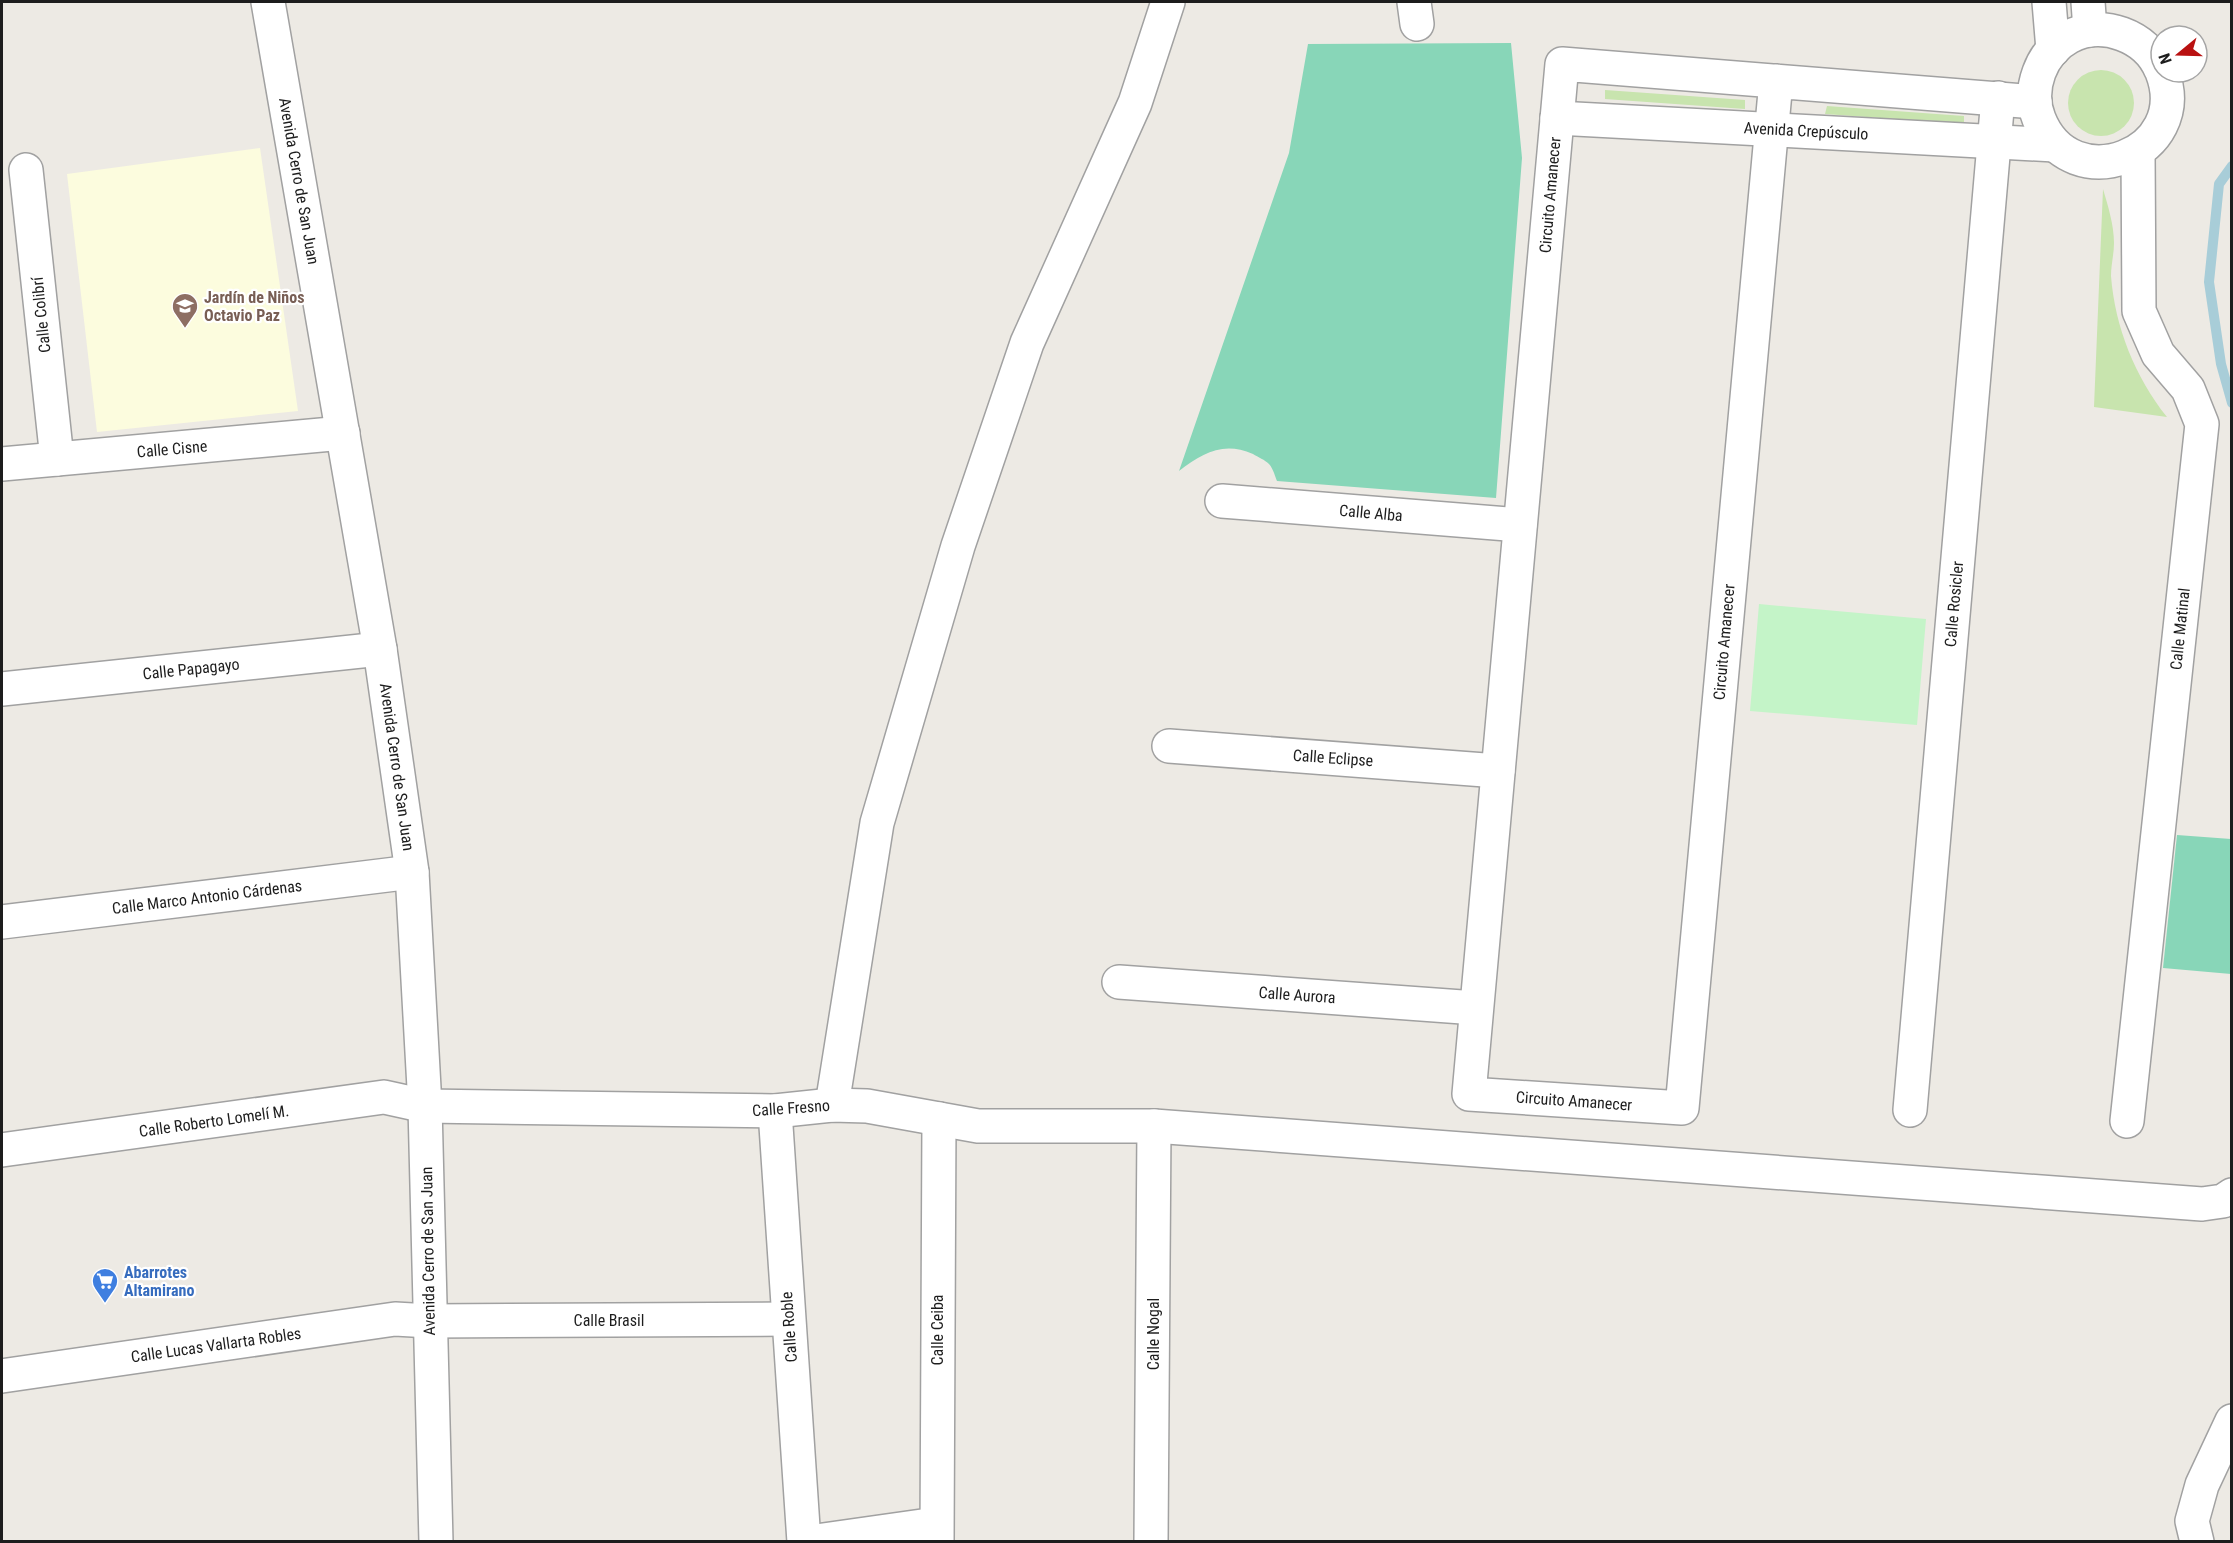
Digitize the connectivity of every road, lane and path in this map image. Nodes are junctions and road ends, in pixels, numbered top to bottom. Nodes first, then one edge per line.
1 (268, 2) edge
2 (1168, 2) edge
3 (2049, 2) edge
4 (2089, 16) edge
5 (2053, 50) junction
6 (2149, 52) edge
7 (1776, 81) junction
8 (2167, 84) edge
9 (1998, 98) junction
10 (2035, 102) junction
11 (1557, 118) junction
12 (1771, 130) junction
13 (1994, 142) junction
14 (2055, 145) junction
15 (2138, 152) junction
16 (26, 170) dead end
17 (343, 433) junction
18 (57, 459) junction
19 (2, 464) edge
20 (1222, 501) dead end
21 (1520, 525) junction
22 (380, 649) junction
23 (2, 689) edge
24 (1169, 746) dead end
25 (1498, 771) junction
26 (411, 872) junction
27 (2, 922) edge
28 (1119, 982) dead end
29 (1476, 1008) junction
30 (832, 1105) junction
31 (425, 1106) junction
32 (1910, 1110) dead end
33 (775, 1111) junction
34 (939, 1119) junction
35 (2127, 1121) dead end
36 (1154, 1126) junction
37 (2, 1150) edge
38 (2232, 1196) edge
39 (788, 1319) junction
40 (430, 1321) junction
41 (2, 1376) edge
42 (2232, 1421) edge
43 (937, 1533) edge
44 (436, 1542) edge
45 (804, 1542) edge
46 (809, 1542) edge
47 (1151, 1542) edge
48 (2197, 1542) edge

1 - 17 street, Avenida Cerro de San Juan
2 - 30 street
3 - 5 street
4 - 5 street
4 - 6 street
5 - 10 street
7 - 9 street
7 - 11 street, Circuito Amanecer
7 - 12 street, Circuito Amanecer
8 - 15 street
9 - 10 street
9 - 13 street, Calle Rosicler
10 - 14 street
11 - 12 street, Avenida Crepúsculo
11 - 21 street, Circuito Amanecer
12 - 13 street, Avenida Crepúsculo
12 - 29 street, Circuito Amanecer
13 - 14 street, Avenida Crepúsculo
13 - 32 street, Calle Rosicler
14 - 15 street
15 - 35 street, Calle Matinal
16 - 18 street, Calle Colibrí
17 - 18 street, Calle Cisne
17 - 22 street, Avenida Cerro de San Juan
18 - 19 street, Calle Cisne
20 - 21 street, Calle Alba
21 - 25 street, Circuito Amanecer
22 - 23 street, Calle Papagayo
22 - 26 street, Avenida Cerro de San Juan
24 - 25 street, Calle Eclipse
25 - 29 street, Circuito Amanecer
26 - 27 street, Calle Marco Antonio Cárdenas
26 - 31 street, Avenida Cerro de San Juan
28 - 29 street, Calle Aurora
30 - 33 street, Calle Fresno
30 - 34 street, Calle Fresno
31 - 33 street, Calle Fresno
31 - 37 street, Calle Roberto Lomelí M.
31 - 40 street, Avenida Cerro de San Juan
33 - 39 street, Calle Roble
34 - 36 street, Calle Fresno
34 - 43 street, Calle Ceiba
36 - 38 street, Calle Fresno
36 - 47 street, Calle Nogal
39 - 40 street, Calle Brasil
39 - 45 street, Calle Roble
40 - 41 street, Calle Lucas Vallarta Robles
40 - 44 street, Avenida Cerro de San Juan
42 - 48 street
43 - 46 street

